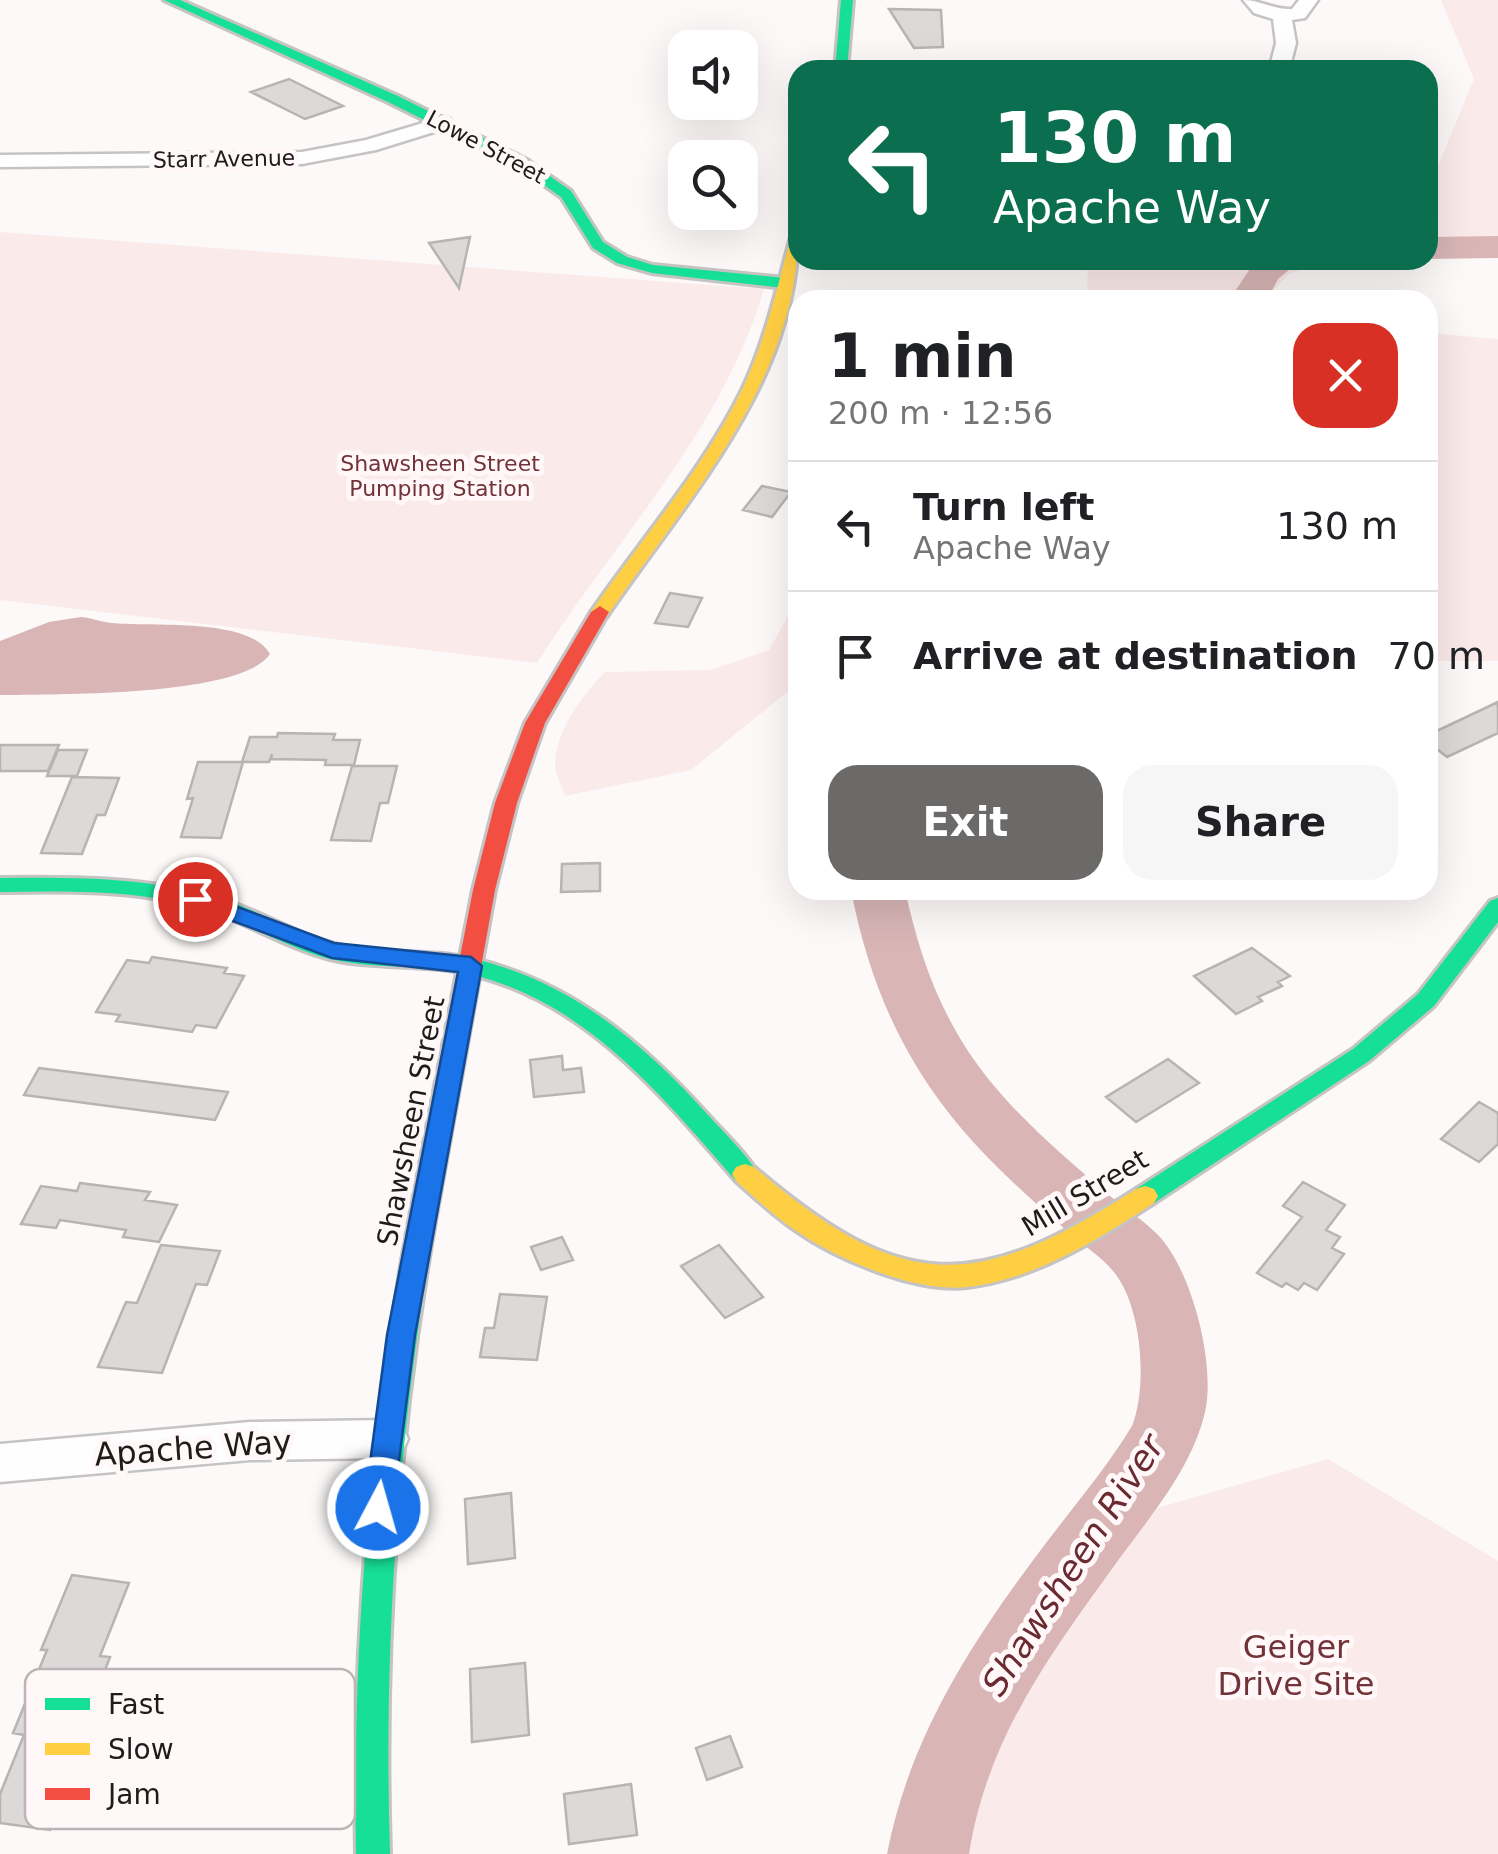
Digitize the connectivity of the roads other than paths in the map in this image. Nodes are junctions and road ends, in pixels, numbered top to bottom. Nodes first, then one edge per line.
1 (170, 0) edge
2 (847, 0) edge
3 (1252, 0) edge
4 (1308, 0) edge
5 (1282, 16) junction
6 (842, 60) edge
7 (1282, 60) edge
8 (443, 123) junction
9 (0, 161) edge
10 (789, 270) edge
11 (785, 283) junction
12 (0, 885) edge
13 (1498, 906) edge
14 (471, 966) junction
15 (386, 1439) junction
16 (0, 1463) edge
17 (373, 1854) edge

1 - 8 street, Lowe Street
2 - 6 street
3 - 5 street
4 - 5 street
5 - 7 street
8 - 9 street, Starr Avenue
8 - 11 street, Lowe Street
10 - 11 street, Shawsheen Street
11 - 14 street, Shawsheen Street
12 - 14 street
13 - 14 street, Mill Street
14 - 15 street, Shawsheen Street
15 - 16 street, Apache Way
15 - 17 street, Shawsheen Street

